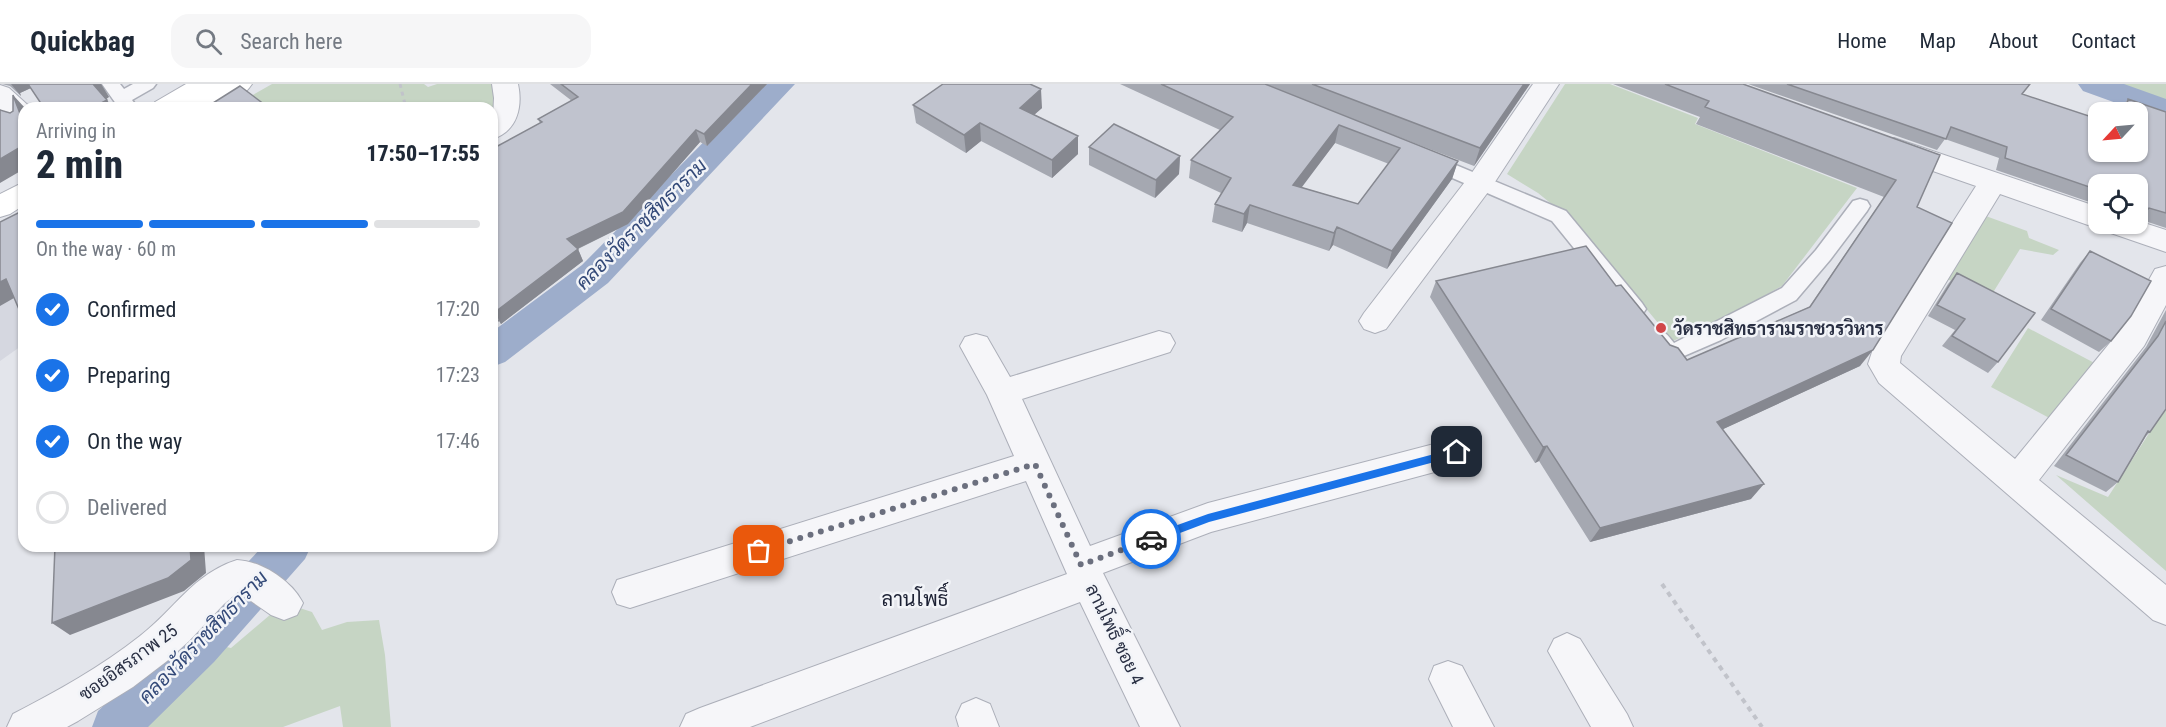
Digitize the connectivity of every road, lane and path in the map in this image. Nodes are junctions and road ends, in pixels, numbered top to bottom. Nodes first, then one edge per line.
1 (147, 84) edge
2 (205, 84) edge
3 (239, 84) edge
4 (400, 84) edge
5 (505, 84) edge
6 (1546, 84) edge
7 (0, 94) edge
8 (121, 96) edge
9 (175, 102) edge
10 (209, 102) edge
11 (404, 102) edge
12 (18, 111) edge
13 (498, 124) edge
14 (1875, 140) edge
15 (1410, 152) edge
16 (1481, 181) junction
17 (1994, 181) junction
18 (18, 196) edge
19 (1860, 206) dead end
20 (0, 207) edge
21 (2088, 214) edge
22 (18, 216) edge
23 (0, 227) edge
24 (2145, 234) edge
25 (2166, 241) edge
26 (2166, 277) edge
27 (1375, 321) dead end
28 (1159, 343) dead end
29 (976, 346) dead end
30 (1002, 392) junction
31 (1457, 452) dead end
32 (1035, 464) junction
33 (2017, 482) junction
34 (1085, 574) junction
35 (1662, 584) dead end
36 (630, 592) dead end
37 (284, 603) dead end
38 (2166, 608) edge
39 (1567, 651) dead end
40 (1448, 679) dead end
41 (27, 727) edge
42 (699, 727) edge
43 (1160, 727) edge
44 (1474, 727) edge
45 (1613, 727) edge
46 (1762, 727) edge

1 - 8 lane
2 - 9 main road
3 - 10 main road
4 - 11 path
5 - 13 street
6 - 16 street
7 - 12 street
14 - 17 street
15 - 16 lane
16 - 19 lane
16 - 27 street
17 - 21 street
17 - 33 street
18 - 20 main road
22 - 23 main road
24 - 25 street
26 - 33 street
28 - 30 street
29 - 30 street, ลานโพธิ์ ซอย 4
30 - 32 street, ลานโพธิ์ ซอย 4
31 - 34 street
32 - 34 street, ลานโพธิ์ ซอย 4
32 - 36 street
33 - 38 street
34 - 42 street
34 - 43 street, ลานโพธิ์ ซอย 4
35 - 46 path
37 - 41 street, ซอยอิสรภาพ 25
39 - 45 street
40 - 44 street

